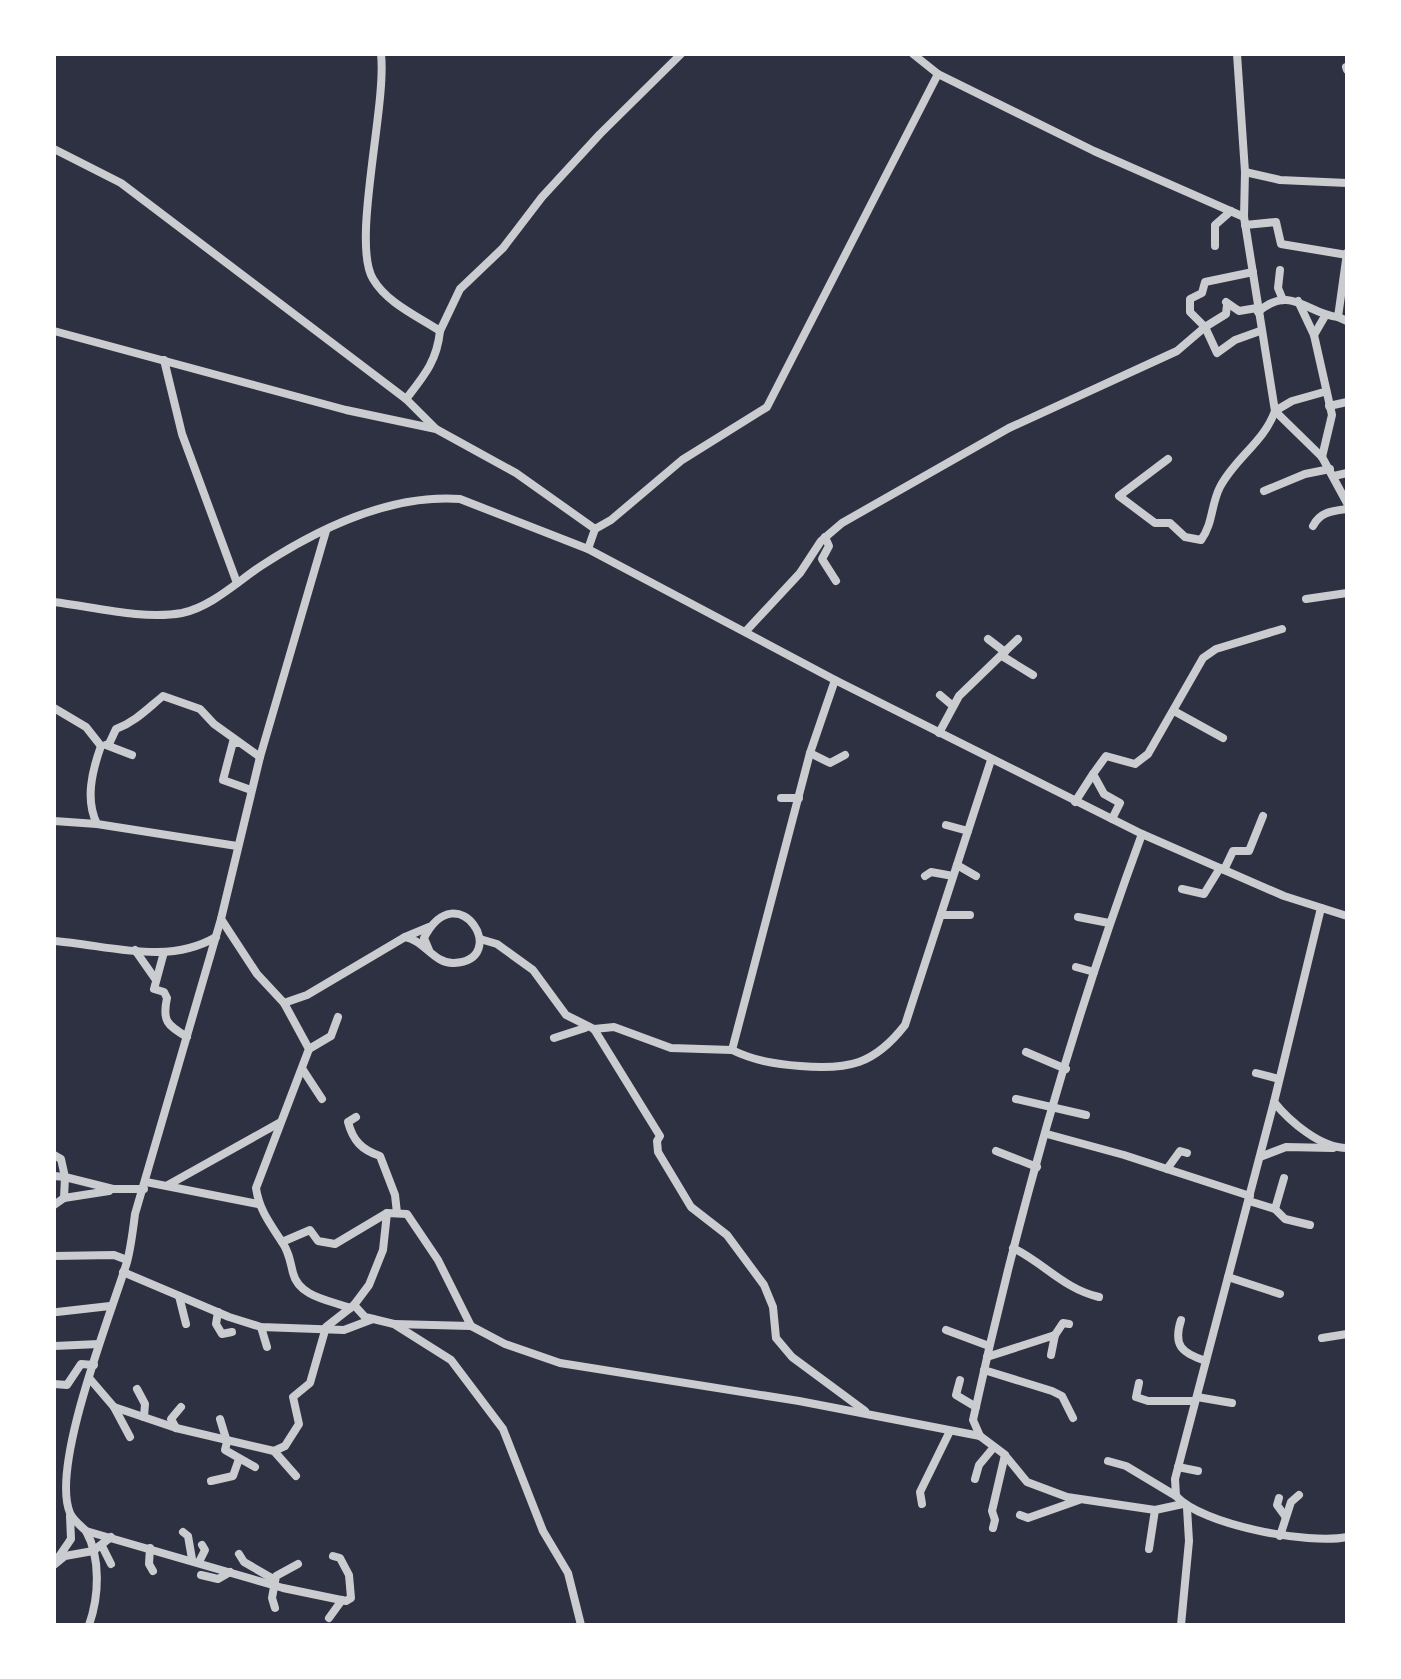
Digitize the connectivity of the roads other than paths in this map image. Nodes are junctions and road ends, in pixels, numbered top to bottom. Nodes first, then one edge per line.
1 (381, 54) edge
2 (681, 54) edge
3 (913, 54) edge
4 (1237, 54) edge
5 (938, 74) junction
6 (54, 149) edge
7 (1245, 172) junction
8 (1347, 183) edge
9 (1231, 211) junction
10 (1244, 221) junction
11 (1215, 246) dead end
12 (1347, 254) edge
13 (1280, 270) dead end
14 (1253, 272) junction
15 (1283, 300) junction
16 (1298, 301) junction
17 (1257, 310) junction
18 (1325, 316) junction
19 (1342, 319) edge
20 (1205, 327) junction
21 (54, 331) edge
22 (440, 331) junction
23 (1260, 331) junction
24 (1314, 335) junction
25 (164, 360) junction
26 (1324, 392) junction
27 (406, 399) junction
28 (1347, 402) edge
29 (1329, 406) junction
30 (1275, 411) junction
31 (436, 429) junction
32 (1322, 457) junction
33 (1168, 459) dead end
34 (1332, 472) junction
35 (1347, 473) edge
36 (1264, 491) dead end
37 (1347, 503) edge
38 (1347, 509) edge
39 (1313, 526) dead end
40 (595, 529) junction
41 (326, 531) junction
42 (825, 537) junction
43 (588, 549) junction
44 (836, 581) dead end
45 (237, 583) junction
46 (1347, 593) edge
47 (1306, 599) dead end
48 (55, 602) edge
49 (54, 615) edge
50 (1282, 629) dead end
51 (746, 631) junction
52 (988, 639) dead end
53 (1018, 639) dead end
54 (1003, 654) junction
55 (1033, 675) dead end
56 (835, 680) junction
57 (940, 695) dead end
58 (953, 706) junction
59 (54, 708) edge
60 (1174, 711) junction
61 (939, 733) junction
62 (1223, 738) dead end
63 (237, 743) junction
64 (105, 745) junction
65 (810, 753) junction
66 (132, 755) dead end
67 (845, 755) dead end
68 (260, 757) junction
69 (991, 760) junction
70 (1093, 774) junction
71 (251, 790) junction
72 (781, 798) dead end
73 (799, 798) junction
74 (1075, 802) junction
75 (1263, 816) dead end
76 (1112, 819) junction
77 (54, 821) edge
78 (97, 824) junction
79 (946, 825) dead end
80 (968, 831) junction
81 (1142, 834) junction
82 (237, 846) junction
83 (957, 865) junction
84 (1222, 869) junction
85 (925, 876) dead end
86 (953, 876) junction
87 (976, 876) dead end
88 (1182, 889) dead end
89 (1321, 908) junction
90 (941, 915) junction
91 (970, 915) dead end
92 (1347, 916) edge
93 (1078, 917) dead end
94 (221, 919) junction
95 (1109, 923) junction
96 (429, 927) junction
97 (216, 936) junction
98 (405, 937) junction
99 (480, 939) junction
100 (54, 941) edge
101 (135, 950) junction
102 (429, 950) junction
103 (164, 952) junction
104 (1076, 967) dead end
105 (1094, 972) junction
106 (156, 980) junction
107 (284, 1003) junction
108 (338, 1017) dead end
109 (589, 1029) junction
110 (187, 1037) junction
111 (554, 1038) dead end
112 (309, 1049) junction
113 (732, 1050) junction
114 (1026, 1052) dead end
115 (1066, 1069) junction
116 (303, 1070) junction
117 (1256, 1073) dead end
118 (1279, 1079) junction
119 (322, 1099) dead end
120 (1016, 1099) dead end
121 (1274, 1102) junction
122 (1055, 1106) junction
123 (1086, 1115) dead end
124 (356, 1117) dead end
125 (280, 1123) junction
126 (1047, 1134) junction
127 (1334, 1148) junction
128 (1347, 1148) edge
129 (996, 1151) dead end
130 (1187, 1153) dead end
131 (54, 1155) edge
132 (1260, 1157) junction
133 (1037, 1167) junction
134 (1167, 1169) junction
135 (54, 1176) edge
136 (65, 1177) junction
137 (1284, 1178) dead end
138 (145, 1185) junction
139 (168, 1185) junction
140 (113, 1189) junction
141 (64, 1198) junction
142 (1250, 1199) junction
143 (258, 1204) junction
144 (54, 1205) edge
145 (1275, 1209) junction
146 (392, 1213) junction
147 (1310, 1225) dead end
148 (282, 1242) junction
149 (1013, 1248) junction
150 (54, 1256) edge
151 (127, 1260) junction
152 (123, 1272) junction
153 (1228, 1277) junction
154 (1280, 1294) dead end
155 (179, 1296) junction
156 (1099, 1297) dead end
157 (110, 1306) junction
158 (352, 1307) junction
159 (57, 1312) dead end
160 (218, 1312) junction
161 (373, 1319) junction
162 (1181, 1320) dead end
163 (186, 1324) dead end
164 (394, 1324) junction
165 (1069, 1324) dead end
166 (471, 1326) junction
167 (261, 1327) junction
168 (326, 1327) junction
169 (946, 1330) dead end
170 (232, 1332) dead end
171 (1347, 1334) edge
172 (1055, 1335) junction
173 (1322, 1338) dead end
174 (99, 1344) junction
175 (54, 1346) edge
176 (989, 1346) junction
177 (267, 1347) dead end
178 (1051, 1355) dead end
179 (987, 1357) junction
180 (1206, 1361) junction
181 (94, 1365) junction
182 (984, 1370) junction
183 (90, 1379) junction
184 (960, 1380) dead end
185 (1139, 1383) dead end
186 (54, 1384) edge
187 (137, 1389) dead end
188 (1196, 1399) junction
189 (1232, 1403) dead end
190 (114, 1407) junction
191 (181, 1407) dead end
192 (976, 1407) junction
193 (144, 1417) junction
194 (1073, 1418) dead end
195 (220, 1419) dead end
196 (888, 1421) junction
197 (176, 1428) junction
198 (950, 1431) junction
199 (980, 1436) junction
200 (130, 1437) dead end
201 (227, 1442) junction
202 (994, 1447) junction
203 (274, 1451) junction
204 (1005, 1455) junction
205 (239, 1459) junction
206 (1108, 1461) dead end
207 (255, 1467) dead end
208 (1178, 1467) junction
209 (1198, 1471) dead end
210 (296, 1476) dead end
211 (975, 1479) dead end
212 (211, 1481) dead end
213 (1299, 1495) dead end
214 (54, 1496) edge
215 (1176, 1496) junction
216 (67, 1497) junction
217 (1279, 1498) dead end
218 (1079, 1499) junction
219 (922, 1504) dead end
220 (1185, 1506) junction
221 (1155, 1510) junction
222 (70, 1515) junction
223 (1020, 1515) dead end
224 (1285, 1516) junction
225 (993, 1528) dead end
226 (86, 1531) junction
227 (183, 1532) dead end
228 (1280, 1536) junction
229 (111, 1537) junction
230 (1347, 1537) edge
231 (202, 1545) dead end
232 (98, 1548) junction
233 (150, 1548) junction
234 (1149, 1549) dead end
235 (239, 1554) dead end
236 (333, 1556) dead end
237 (195, 1560) junction
238 (54, 1564) edge
239 (111, 1564) dead end
240 (298, 1564) dead end
241 (153, 1571) dead end
242 (230, 1572) junction
243 (201, 1575) dead end
244 (275, 1583) junction
245 (342, 1600) junction
246 (275, 1608) dead end
247 (329, 1618) dead end
248 (89, 1625) edge
249 (581, 1625) edge
250 (1181, 1625) edge

1 - 22 street
2 - 22 street
3 - 5 street
4 - 7 street
5 - 9 street
5 - 40 street
6 - 27 street
7 - 8 street
7 - 10 street
9 - 10 street
9 - 11 street
10 - 12 street
10 - 14 street
12 - 19 street
13 - 15 street
14 - 17 street
14 - 20 street
15 - 16 street
15 - 17 street
16 - 18 street
16 - 24 street
17 - 20 street
17 - 23 street
18 - 19 street
18 - 24 street
20 - 23 street
20 - 42 street
21 - 25 street
22 - 27 street
23 - 30 street
24 - 26 street
25 - 31 street
25 - 45 street
26 - 29 street
26 - 30 street
27 - 31 street
28 - 29 street
29 - 32 street
30 - 32 street
30 - 33 street
31 - 40 street
32 - 34 street
34 - 35 street
34 - 36 street
34 - 37 street
38 - 39 street
40 - 43 street
41 - 43 street
41 - 45 street
41 - 68 street
42 - 44 street
42 - 51 street
43 - 51 street
45 - 48 street
46 - 47 street
48 - 49 street
50 - 60 street
51 - 56 street
52 - 54 street
53 - 54 street
54 - 55 street
54 - 58 street
56 - 61 street
56 - 65 street
57 - 58 street
58 - 61 street
59 - 64 street
60 - 62 street
60 - 70 street
61 - 69 street
63 - 64 street
63 - 68 street
63 - 71 street
64 - 66 street
64 - 78 street
65 - 67 street
65 - 73 street
68 - 71 street
69 - 74 street
69 - 80 street
70 - 74 street
70 - 76 street
71 - 82 street
72 - 73 street
73 - 113 street
74 - 76 street
75 - 84 street
76 - 81 street
77 - 78 street
78 - 82 street
79 - 80 street
80 - 83 street
81 - 84 street
81 - 95 street
82 - 94 street
83 - 86 street
83 - 87 street
84 - 88 street
84 - 89 street
85 - 86 street
86 - 90 street
89 - 92 street
89 - 118 street
90 - 91 street
90 - 113 street
93 - 95 street
94 - 97 street
94 - 107 street
95 - 105 street
96 - 98 street
96 - 99 street
96 - 102 street
97 - 103 street
97 - 110 street
98 - 102 street
98 - 107 street
99 - 102 street
99 - 109 street
100 - 101 street
101 - 103 street
101 - 106 street
103 - 106 street
104 - 105 street
105 - 115 street
106 - 110 street
107 - 112 street
108 - 112 street
109 - 111 street
109 - 113 street
109 - 196 street
110 - 138 street
112 - 116 street
114 - 115 street
115 - 122 street
116 - 119 street
116 - 125 street
117 - 118 street
118 - 121 street
120 - 122 street
121 - 127 street
121 - 132 street
122 - 123 street
122 - 126 street
124 - 146 street
125 - 139 street
125 - 143 street
126 - 133 street
126 - 134 street
127 - 128 street
127 - 132 street
129 - 133 street
130 - 134 street
131 - 136 street
132 - 142 street
133 - 149 street
134 - 142 street
135 - 136 street
136 - 140 street
136 - 141 street
137 - 145 street
138 - 139 street
138 - 140 street
138 - 151 street
139 - 143 street
140 - 141 street
141 - 144 street
142 - 145 street
142 - 153 street
143 - 148 street
145 - 147 street
146 - 148 street
146 - 158 street
146 - 166 street
148 - 158 street
149 - 156 street
149 - 176 street
150 - 151 street
151 - 152 street
152 - 155 street
152 - 157 street
153 - 154 street
153 - 180 street
155 - 160 street
155 - 163 street
157 - 159 street
157 - 174 street
158 - 161 street
158 - 168 street
160 - 167 street
160 - 170 street
161 - 164 street
161 - 168 street
162 - 180 street
164 - 166 street
164 - 249 street
165 - 172 street
166 - 196 street
167 - 168 street
167 - 177 street
168 - 203 street
169 - 176 street
171 - 173 street
172 - 178 street
172 - 179 street
174 - 175 street
174 - 181 street
176 - 179 street
179 - 182 street
180 - 188 street
181 - 183 street
181 - 186 street
182 - 192 street
182 - 194 street
183 - 190 street
183 - 216 street
184 - 192 street
185 - 188 street
187 - 193 street
188 - 189 street
188 - 208 street
190 - 193 street
190 - 200 street
191 - 197 street
192 - 199 street
193 - 197 street
195 - 201 street
196 - 198 street
197 - 201 street
198 - 199 street
198 - 219 street
199 - 202 street
201 - 203 street
201 - 205 street
202 - 204 street
202 - 211 street
203 - 210 street
204 - 218 street
204 - 225 street
205 - 207 street
205 - 212 street
206 - 215 street
208 - 209 street
208 - 215 street
213 - 224 street
214 - 216 street
215 - 220 street
216 - 222 street
217 - 224 street
218 - 221 street
218 - 223 street
220 - 221 street
220 - 228 street
220 - 250 street
221 - 234 street
222 - 226 street
222 - 238 street
224 - 228 street
226 - 229 street
226 - 232 street
227 - 237 street
228 - 230 street
229 - 232 street
229 - 233 street
231 - 237 street
232 - 238 street
232 - 239 street
232 - 248 street
233 - 237 street
233 - 241 street
235 - 244 street
236 - 245 street
237 - 242 street
240 - 244 street
242 - 243 street
242 - 244 street
244 - 245 street
244 - 246 street
245 - 247 street

